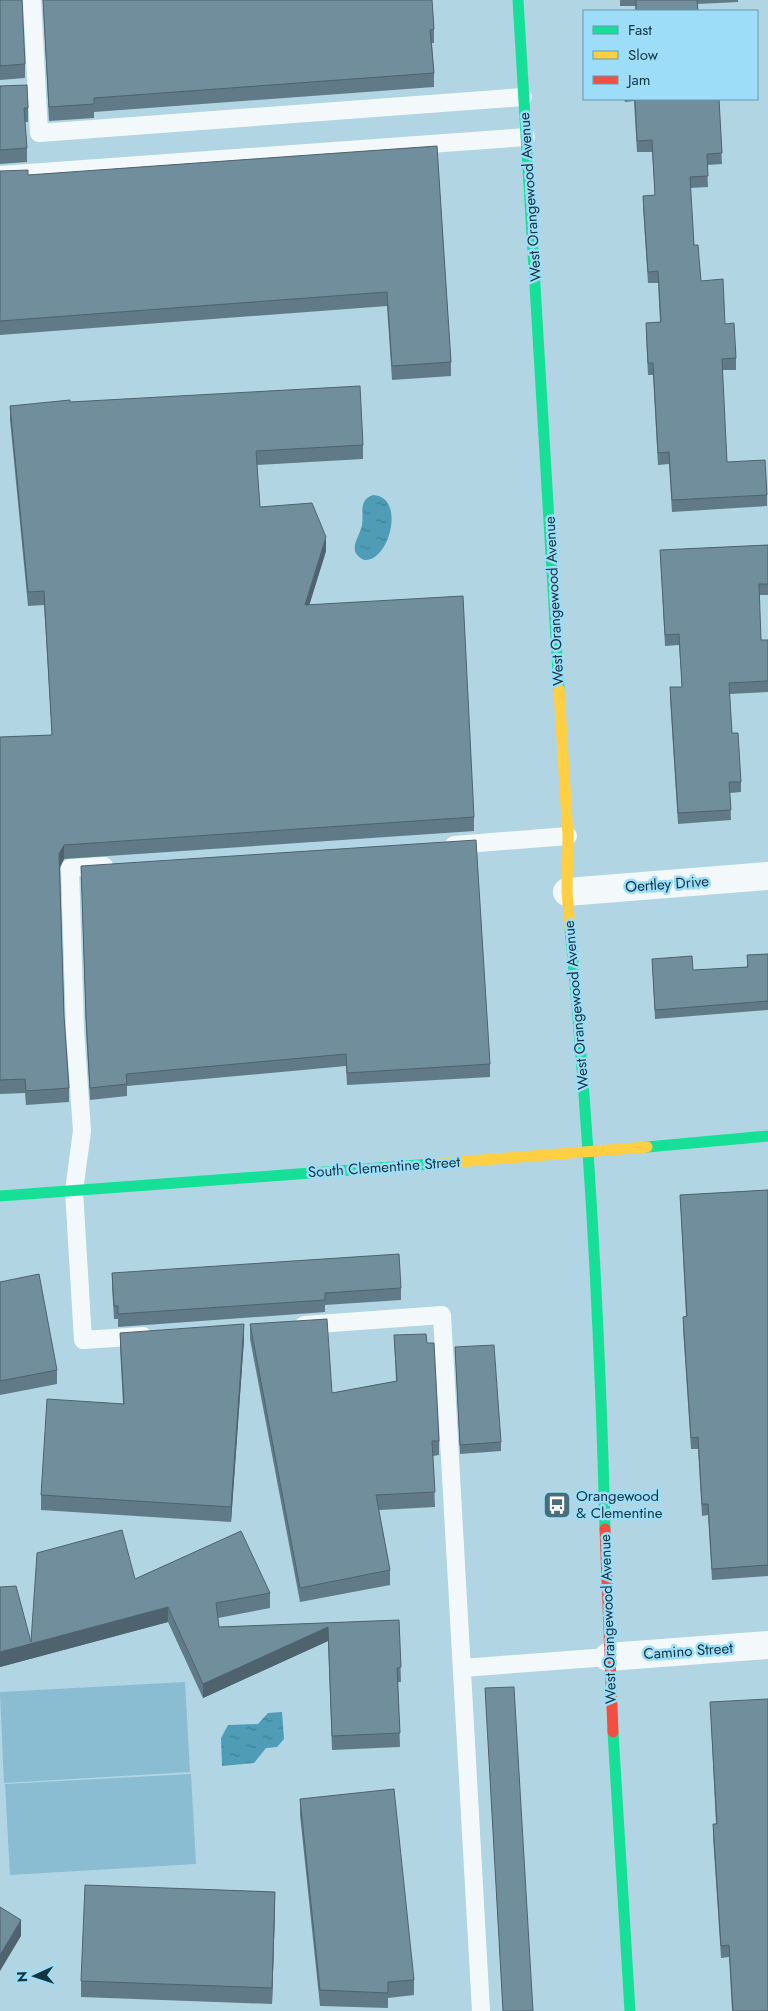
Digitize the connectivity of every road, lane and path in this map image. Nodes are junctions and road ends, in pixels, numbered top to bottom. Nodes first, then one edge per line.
1 (32, 0) edge
2 (518, 0) edge
3 (37, 88) junction
4 (18, 89) edge
5 (523, 97) junction
6 (526, 136) junction
7 (0, 175) edge
8 (568, 836) junction
9 (433, 846) edge
10 (119, 865) edge
11 (768, 876) edge
12 (567, 892) junction
13 (768, 1136) edge
14 (587, 1152) junction
15 (74, 1191) junction
16 (0, 1196) edge
17 (282, 1326) edge
18 (163, 1334) edge
19 (768, 1645) edge
20 (608, 1657) junction
21 (462, 1668) junction
22 (481, 2011) edge
23 (630, 2011) edge

1 - 3 lane
2 - 5 main road, West Orangewood Avenue
3 - 4 lane
3 - 5 lane
5 - 6 main road, West Orangewood Avenue
6 - 7 lane
6 - 8 main road, West Orangewood Avenue
8 - 9 lane
8 - 12 main road, West Orangewood Avenue
10 - 15 lane
11 - 12 street, Oertley Drive
12 - 14 main road, West Orangewood Avenue
13 - 14 main road, South Clementine Street
14 - 15 main road, South Clementine Street
14 - 20 main road, West Orangewood Avenue
15 - 16 main road, South Clementine Street
15 - 18 lane
17 - 21 lane
19 - 20 street, Camino Street
20 - 21 lane
20 - 23 main road, West Orangewood Avenue
21 - 22 lane

